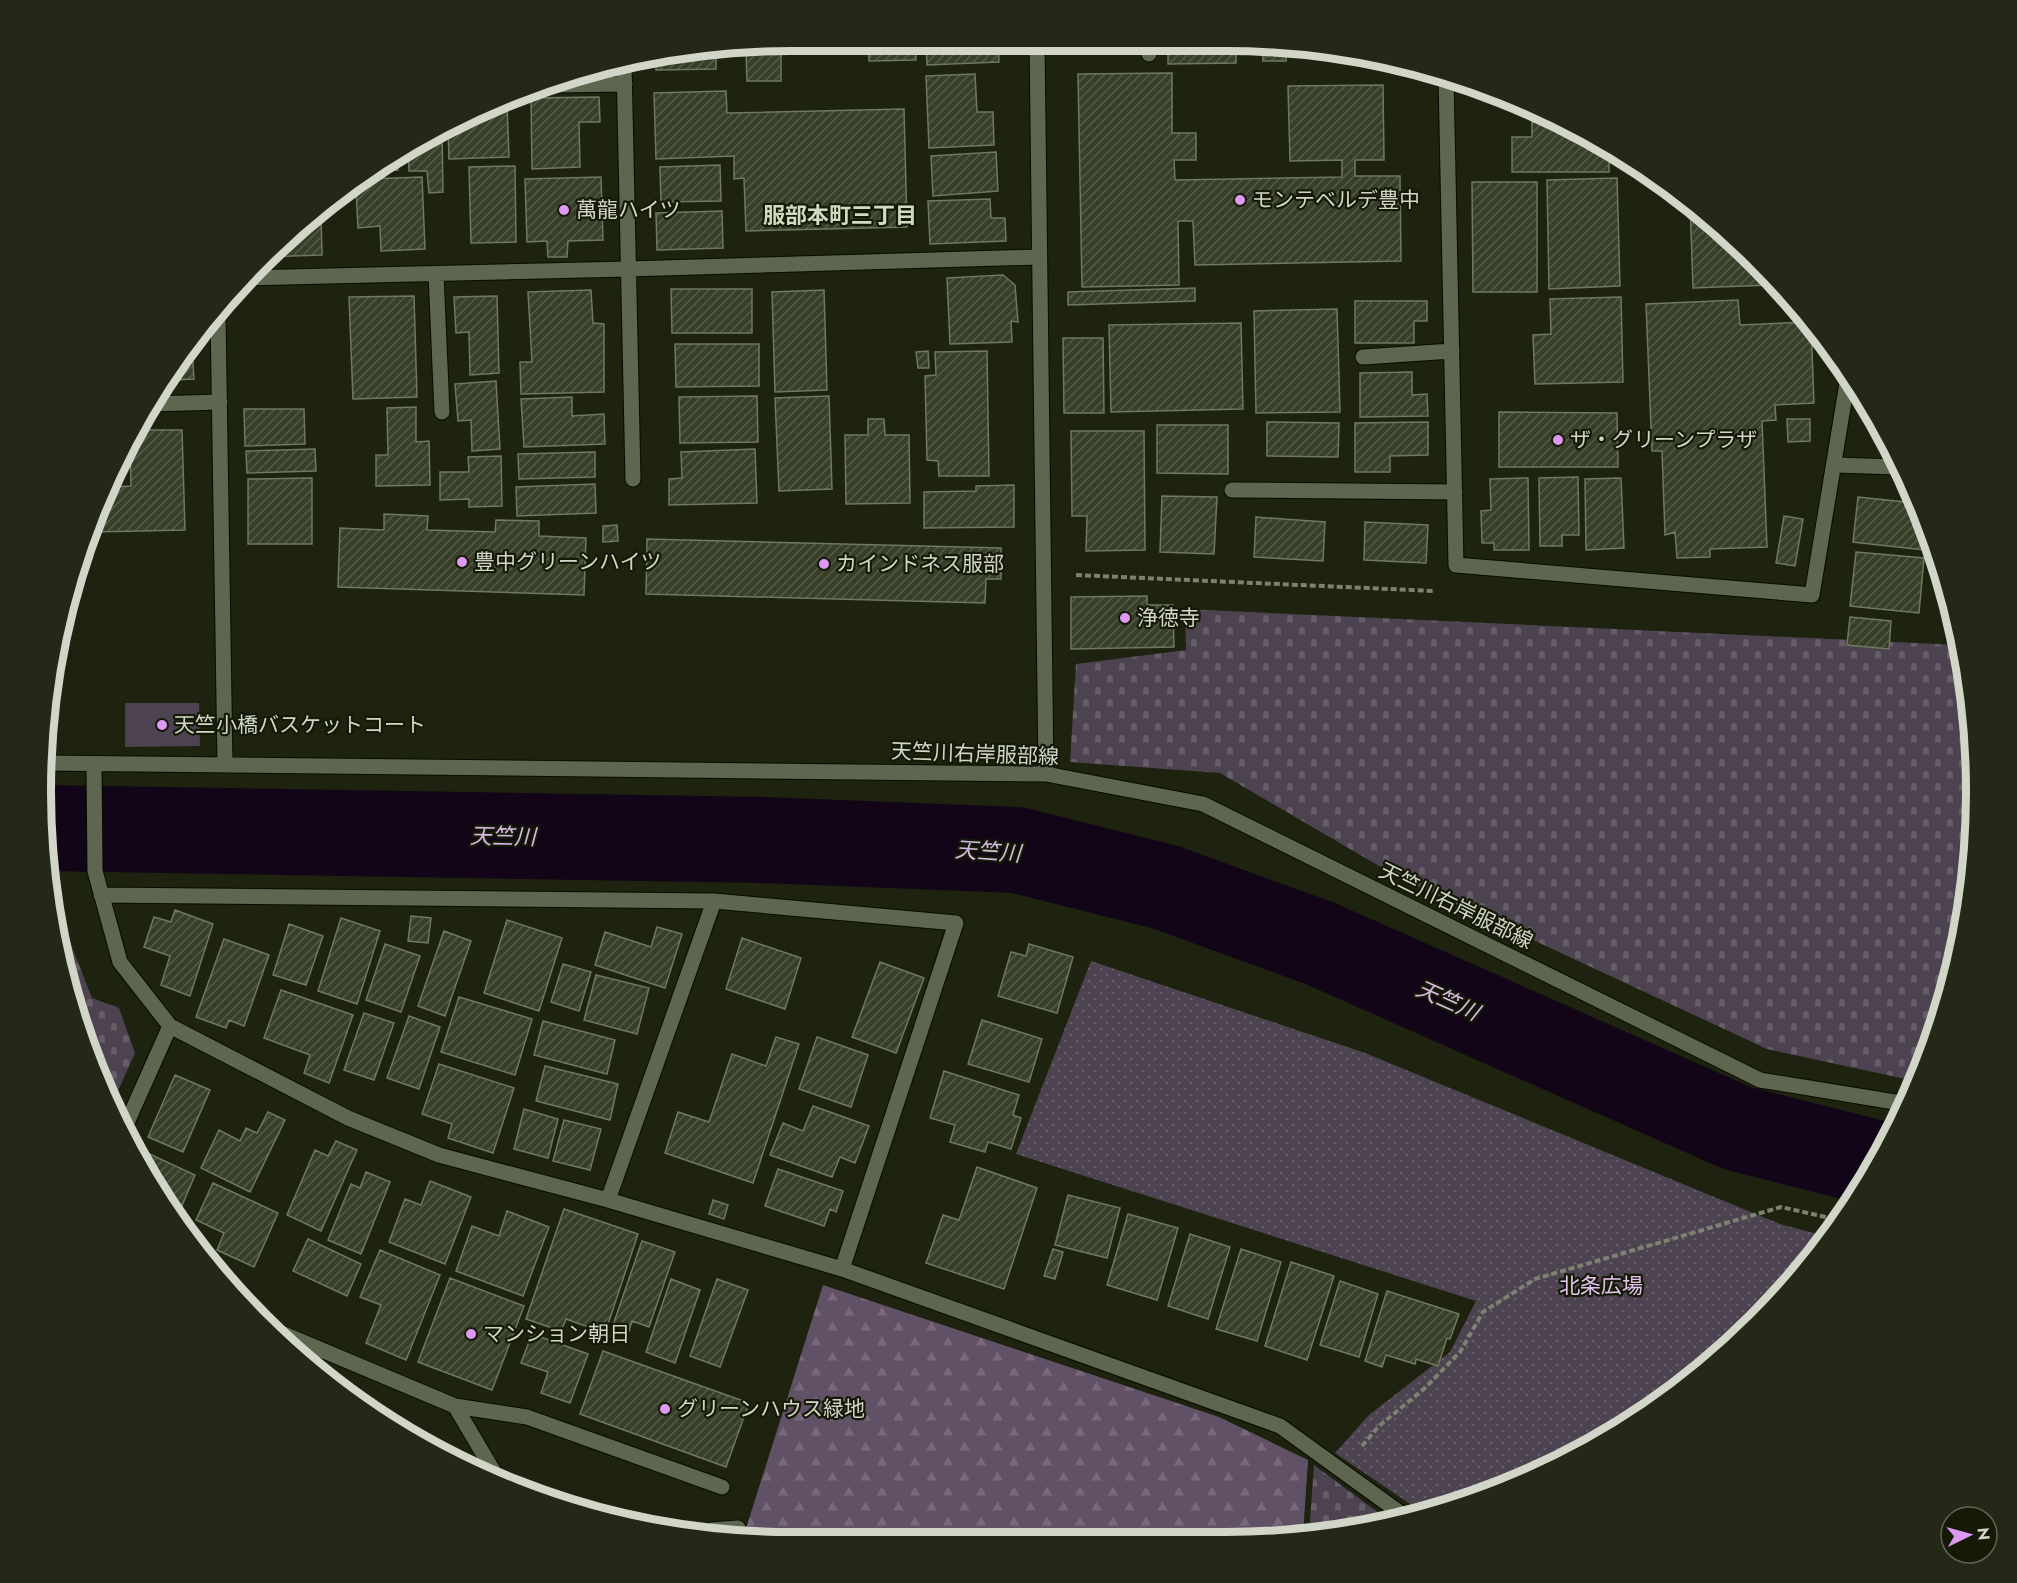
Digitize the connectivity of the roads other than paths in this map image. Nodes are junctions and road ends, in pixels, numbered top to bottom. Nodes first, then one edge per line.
1 (1037, 51) edge
2 (624, 70) edge
3 (625, 84) junction
4 (571, 85) edge
5 (1446, 85) edge
6 (1039, 257) junction
7 (628, 269) junction
8 (436, 274) junction
9 (259, 278) edge
10 (218, 324) edge
11 (1452, 351) junction
12 (1363, 357) dead end
13 (1846, 388) edge
14 (220, 402) junction
15 (161, 404) edge
16 (442, 412) dead end
17 (1834, 465) junction
18 (1891, 467) edge
19 (633, 479) dead end
20 (1232, 490) dead end
21 (1455, 492) junction
22 (52, 763) edge
23 (94, 764) junction
24 (225, 765) junction
25 (1046, 774) junction
26 (101, 895) junction
27 (714, 901) junction
28 (170, 1026) junction
29 (1898, 1102) edge
30 (128, 1121) edge
31 (608, 1200) junction
32 (842, 1269) junction
33 (292, 1337) edge
34 (455, 1406) junction
35 (492, 1469) edge
36 (722, 1487) dead end
37 (1398, 1511) edge
38 (738, 1528) dead end
39 (728, 1529) edge

1 - 6 street
2 - 3 street
3 - 4 street
3 - 7 street
5 - 11 street
6 - 7 street
6 - 25 street
7 - 8 street
7 - 19 street
8 - 9 street
8 - 16 street
10 - 14 street
11 - 12 street
11 - 21 street
13 - 17 street
14 - 15 street
14 - 24 street
17 - 18 street
17 - 21 street
20 - 21 street
22 - 23 street, 天竺川右岸服部線
23 - 24 street, 天竺川右岸服部線
23 - 26 street
24 - 25 street, 天竺川右岸服部線
25 - 29 street, 天竺川右岸服部線
26 - 27 street
26 - 28 street
27 - 31 street
27 - 32 street
28 - 30 street
28 - 31 street
31 - 32 street
32 - 37 street
33 - 34 street
34 - 35 street
34 - 36 street
38 - 39 street

